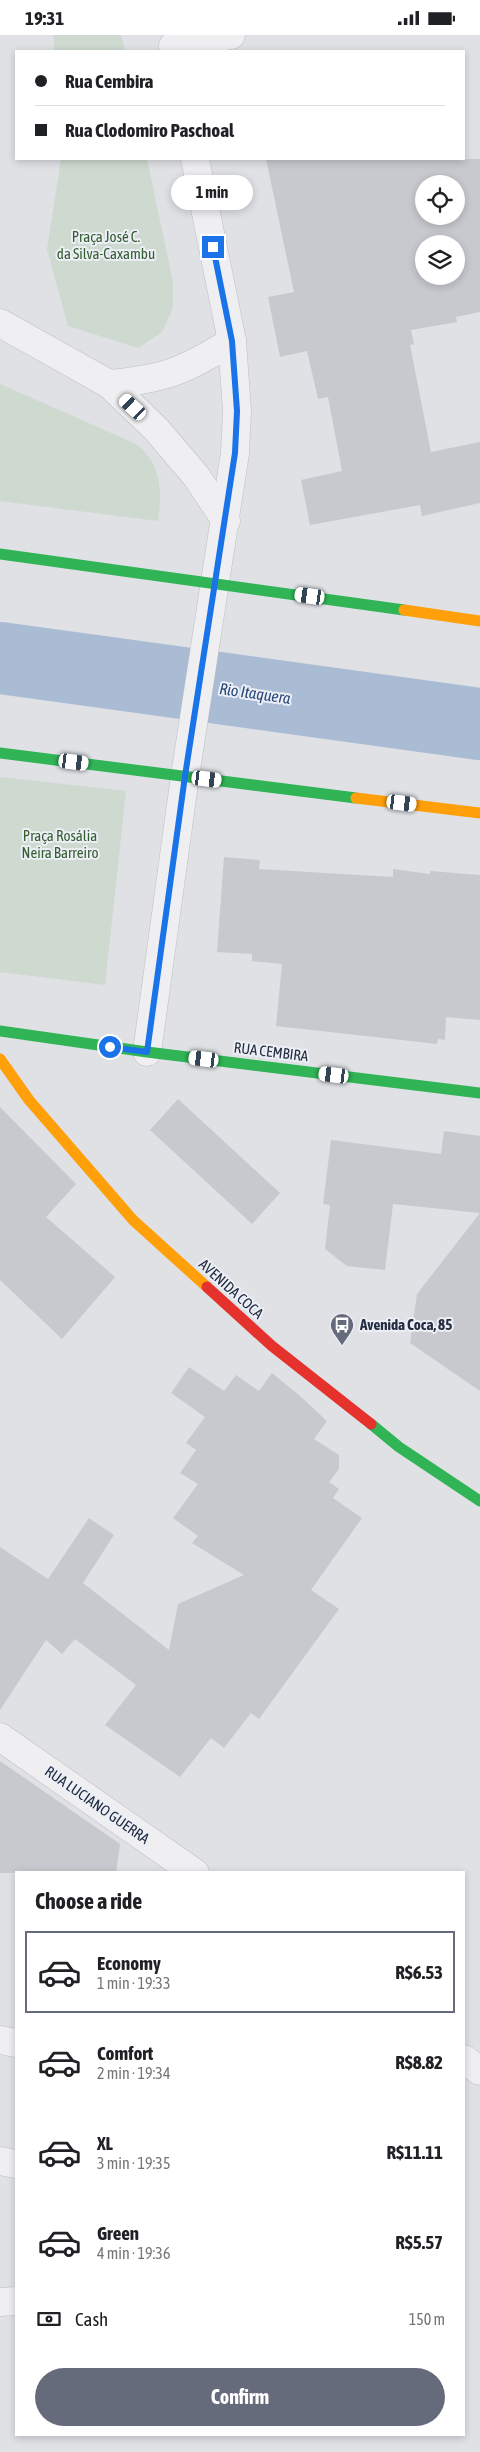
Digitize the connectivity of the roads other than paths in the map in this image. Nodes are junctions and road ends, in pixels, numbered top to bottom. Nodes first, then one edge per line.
1 (231, 35) edge
2 (173, 44) edge
3 (195, 160) edge
4 (0, 323) edge
5 (232, 341) junction
6 (109, 384) junction
7 (226, 521) junction
8 (0, 554) edge
9 (216, 583) junction
10 (480, 621) edge
11 (0, 753) edge
12 (185, 776) junction
13 (480, 813) edge
14 (0, 1031) edge
15 (147, 1052) junction
16 (0, 1059) edge
17 (480, 1093) edge
18 (480, 1501) edge
19 (0, 1737) edge
20 (192, 1871) edge
21 (0, 2039) edge
22 (15, 2043) edge
23 (465, 2060) edge
24 (480, 2071) edge
25 (0, 2161) edge
26 (15, 2164) edge
27 (15, 2301) edge
28 (0, 2302) edge

1 - 2 street
3 - 5 street
4 - 6 street
5 - 6 street
5 - 7 street
6 - 7 street
7 - 9 street
8 - 9 street
9 - 10 street
9 - 12 street
11 - 12 street
12 - 13 street
12 - 15 street
14 - 15 street, RUA CEMBIRA
15 - 17 street, RUA CEMBIRA
16 - 18 street, AVENIDA COCA
19 - 20 street, RUA LUCIANO GUERRA
21 - 22 street
23 - 24 street
25 - 26 street
27 - 28 street

